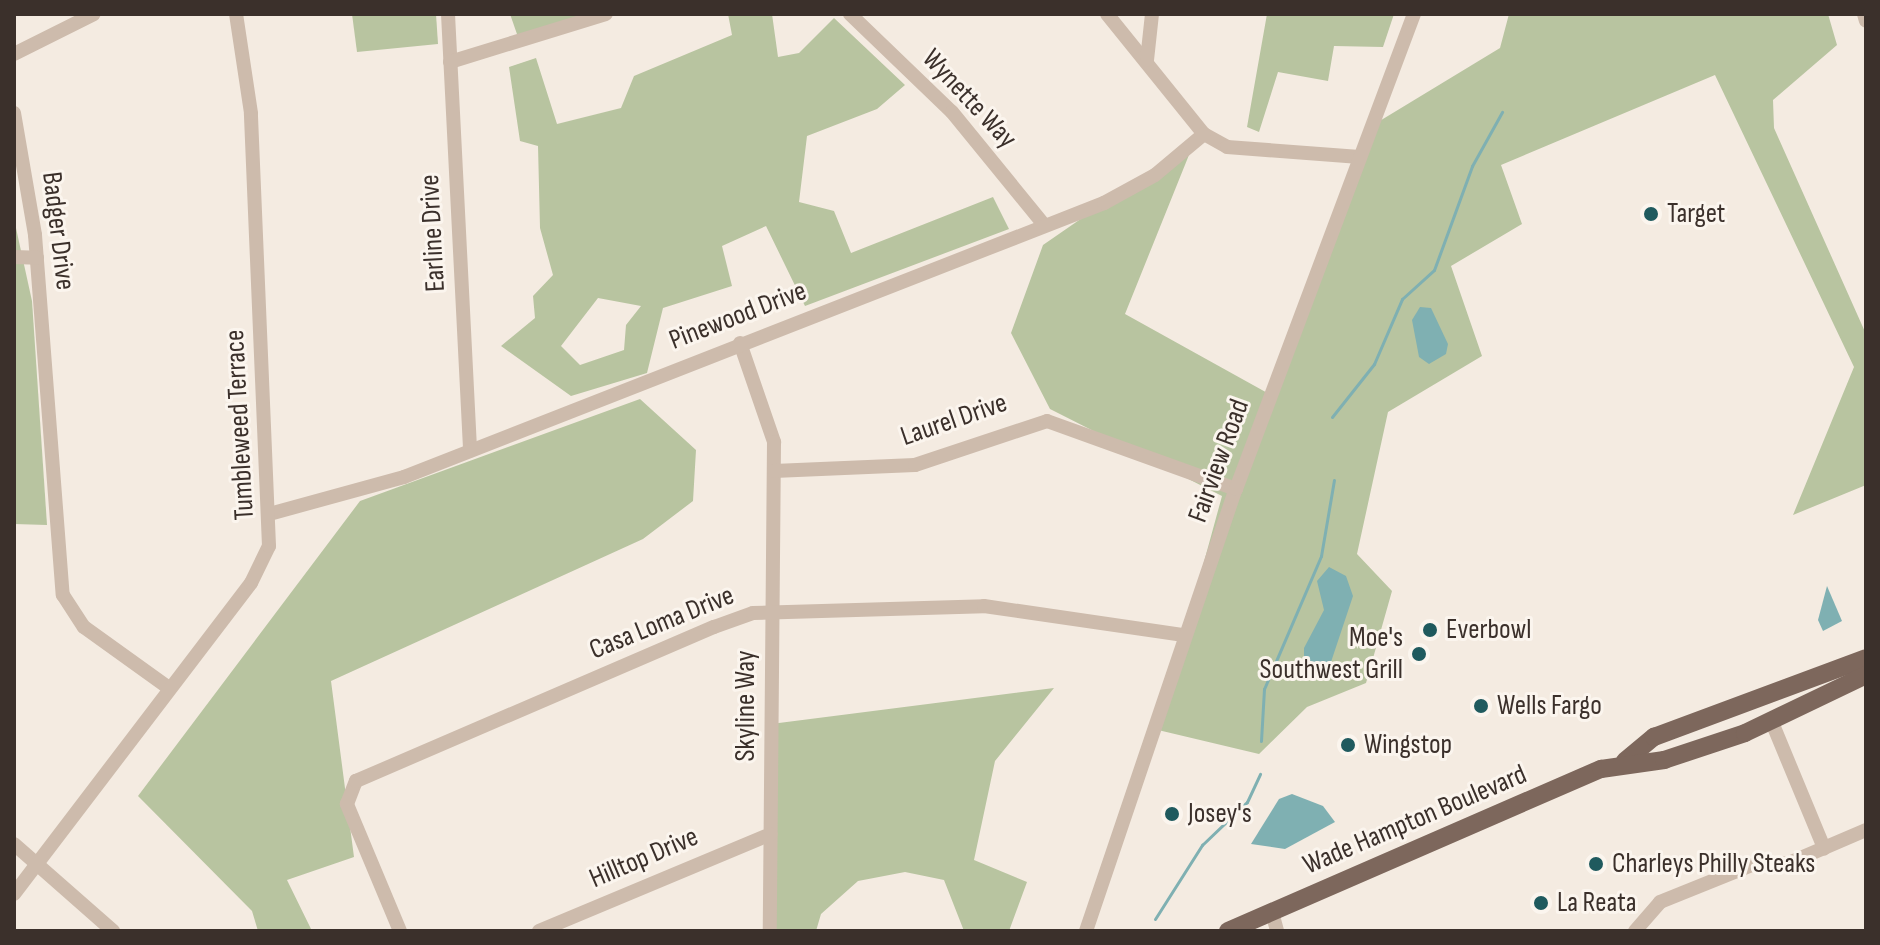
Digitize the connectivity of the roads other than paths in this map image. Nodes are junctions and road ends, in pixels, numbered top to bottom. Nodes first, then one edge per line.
1 (94, 14) edge
2 (236, 14) edge
3 (448, 14) edge
4 (606, 14) edge
5 (850, 14) edge
6 (1107, 14) edge
7 (1152, 14) edge
8 (1414, 14) edge
9 (1864, 14) edge
10 (1866, 21) edge
11 (14, 54) edge
12 (1147, 60) junction
13 (450, 62) junction
14 (14, 113) edge
15 (1204, 134) junction
16 (1360, 157) junction
17 (1044, 225) junction
18 (14, 257) edge
19 (37, 258) junction
20 (740, 343) junction
21 (470, 450) junction
22 (774, 471) junction
23 (1236, 489) junction
24 (273, 513) junction
25 (773, 614) junction
26 (1184, 635) junction
27 (1866, 658) edge
28 (1866, 675) edge
29 (169, 688) junction
30 (1771, 720) junction
31 (1625, 761) junction
32 (1866, 830) edge
33 (771, 834) junction
34 (14, 844) edge
35 (1824, 848) junction
36 (37, 863) junction
37 (14, 894) edge
38 (1272, 912) junction
39 (113, 931) edge
40 (400, 931) edge
41 (539, 931) edge
42 (770, 931) edge
43 (1086, 931) edge
44 (1228, 931) edge
45 (1277, 931) edge
46 (1635, 931) edge

1 - 11 street
2 - 24 street, Tumbleweed Terrace
3 - 13 street, Earline Drive
4 - 13 street
5 - 17 street, Wynette Way
6 - 12 street
7 - 12 street
8 - 16 street, Fairview Road
9 - 10 street
12 - 15 street
13 - 21 street, Earline Drive
14 - 19 street, Badger Drive
15 - 16 street
15 - 17 street, Pinewood Drive
16 - 23 street, Fairview Road
17 - 20 street, Pinewood Drive
18 - 19 street
19 - 29 street, Badger Drive
20 - 21 street, Pinewood Drive
20 - 22 street, Skyline Way
21 - 24 street, Pinewood Drive
22 - 23 street, Laurel Drive
22 - 25 street, Skyline Way
23 - 26 street, Fairview Road
24 - 29 street, Tumbleweed Terrace
25 - 26 street, Casa Loma Drive
25 - 33 street, Skyline Way
25 - 40 street, Casa Loma Drive
26 - 43 street, Fairview Road
27 - 31 main road, Wade Hampton Boulevard
28 - 30 main road, Wade Hampton Boulevard
29 - 36 street, Tumbleweed Terrace
30 - 31 main road, Wade Hampton Boulevard
30 - 35 street
31 - 38 main road, Wade Hampton Boulevard
32 - 35 street
33 - 41 street, Hilltop Drive
33 - 42 street, Skyline Way
34 - 36 street
35 - 46 street
36 - 37 street, Tumbleweed Terrace
36 - 39 street
38 - 44 main road, Wade Hampton Boulevard
38 - 45 street

